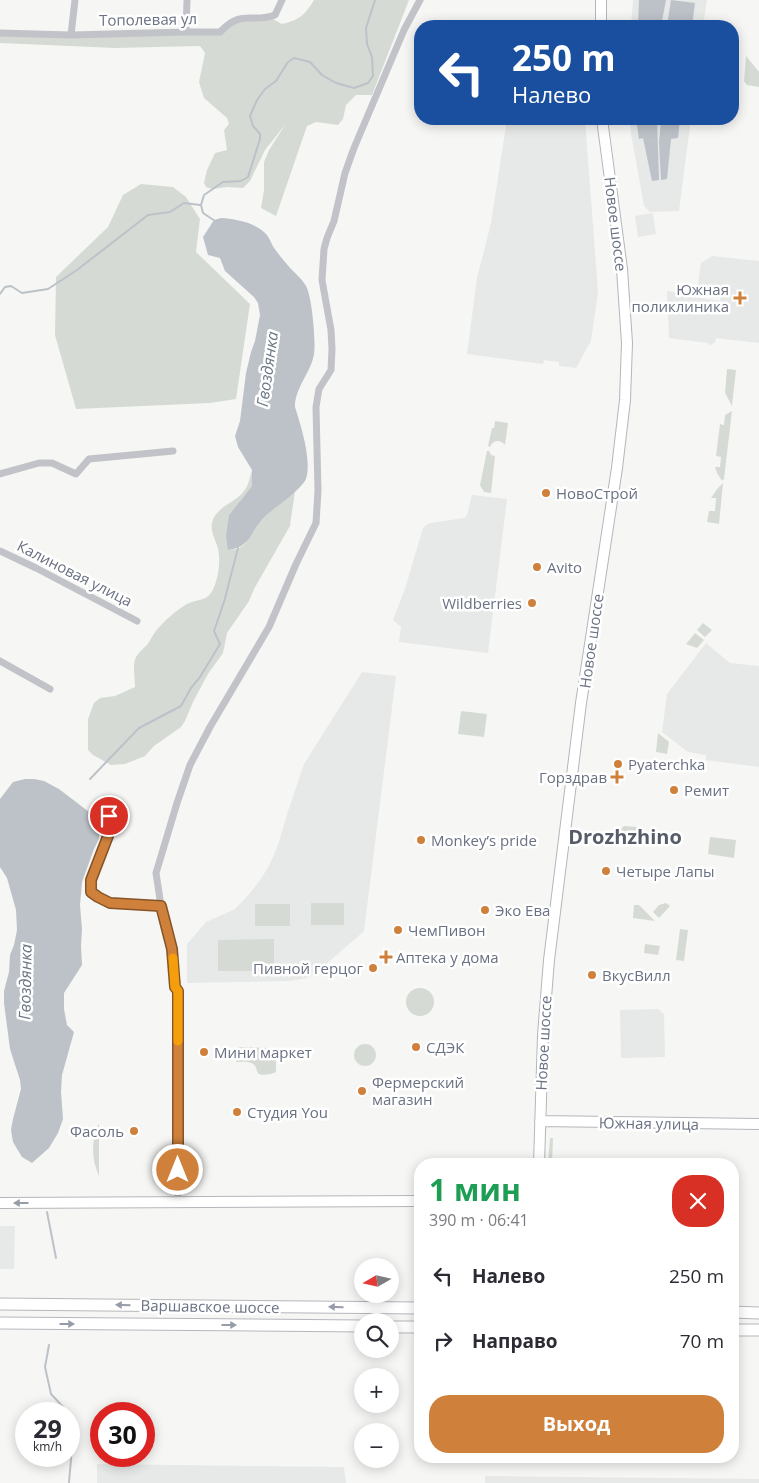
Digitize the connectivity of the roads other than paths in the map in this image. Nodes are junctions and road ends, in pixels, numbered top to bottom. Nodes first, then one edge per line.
1 (75, 0) edge
2 (186, 0) edge
3 (282, 0) edge
4 (420, 0) edge
5 (601, 0) edge
6 (601, 20) edge
7 (186, 32) junction
8 (0, 33) edge
9 (71, 35) junction
10 (603, 125) edge
11 (173, 451) dead end
12 (0, 474) edge
13 (0, 550) edge
14 (137, 621) dead end
15 (0, 661) edge
16 (50, 689) dead end
17 (109, 816) dead end
18 (161, 906) junction
19 (540, 1121) junction
20 (759, 1124) edge
21 (539, 1158) edge
22 (414, 1201) edge
23 (0, 1203) edge
24 (178, 1203) junction
25 (0, 1304) edge
26 (414, 1308) edge
27 (739, 1312) edge
28 (759, 1313) edge
29 (0, 1323) edge
30 (354, 1326) edge
31 (399, 1327) edge
32 (414, 1327) edge
33 (739, 1330) edge
34 (759, 1330) edge

1 - 9 street
2 - 7 street
3 - 7 street, Тополевая ул
4 - 18 street
5 - 6 street
7 - 9 street, Тополевая ул
8 - 9 street, Тополевая ул
10 - 19 street, Новое шоссе
11 - 12 street
13 - 14 street, Калиновая улица
15 - 16 street
17 - 18 street
18 - 24 street
19 - 20 street, Южная улица
19 - 21 street, Новое шоссе
22 - 24 street
24 -> 23 street
26 -> 25 main road, Варшавское шоссе
27 - 28 main road
29 -> 30 main road, Варшавское шоссе
31 - 32 main road
33 - 34 main road

